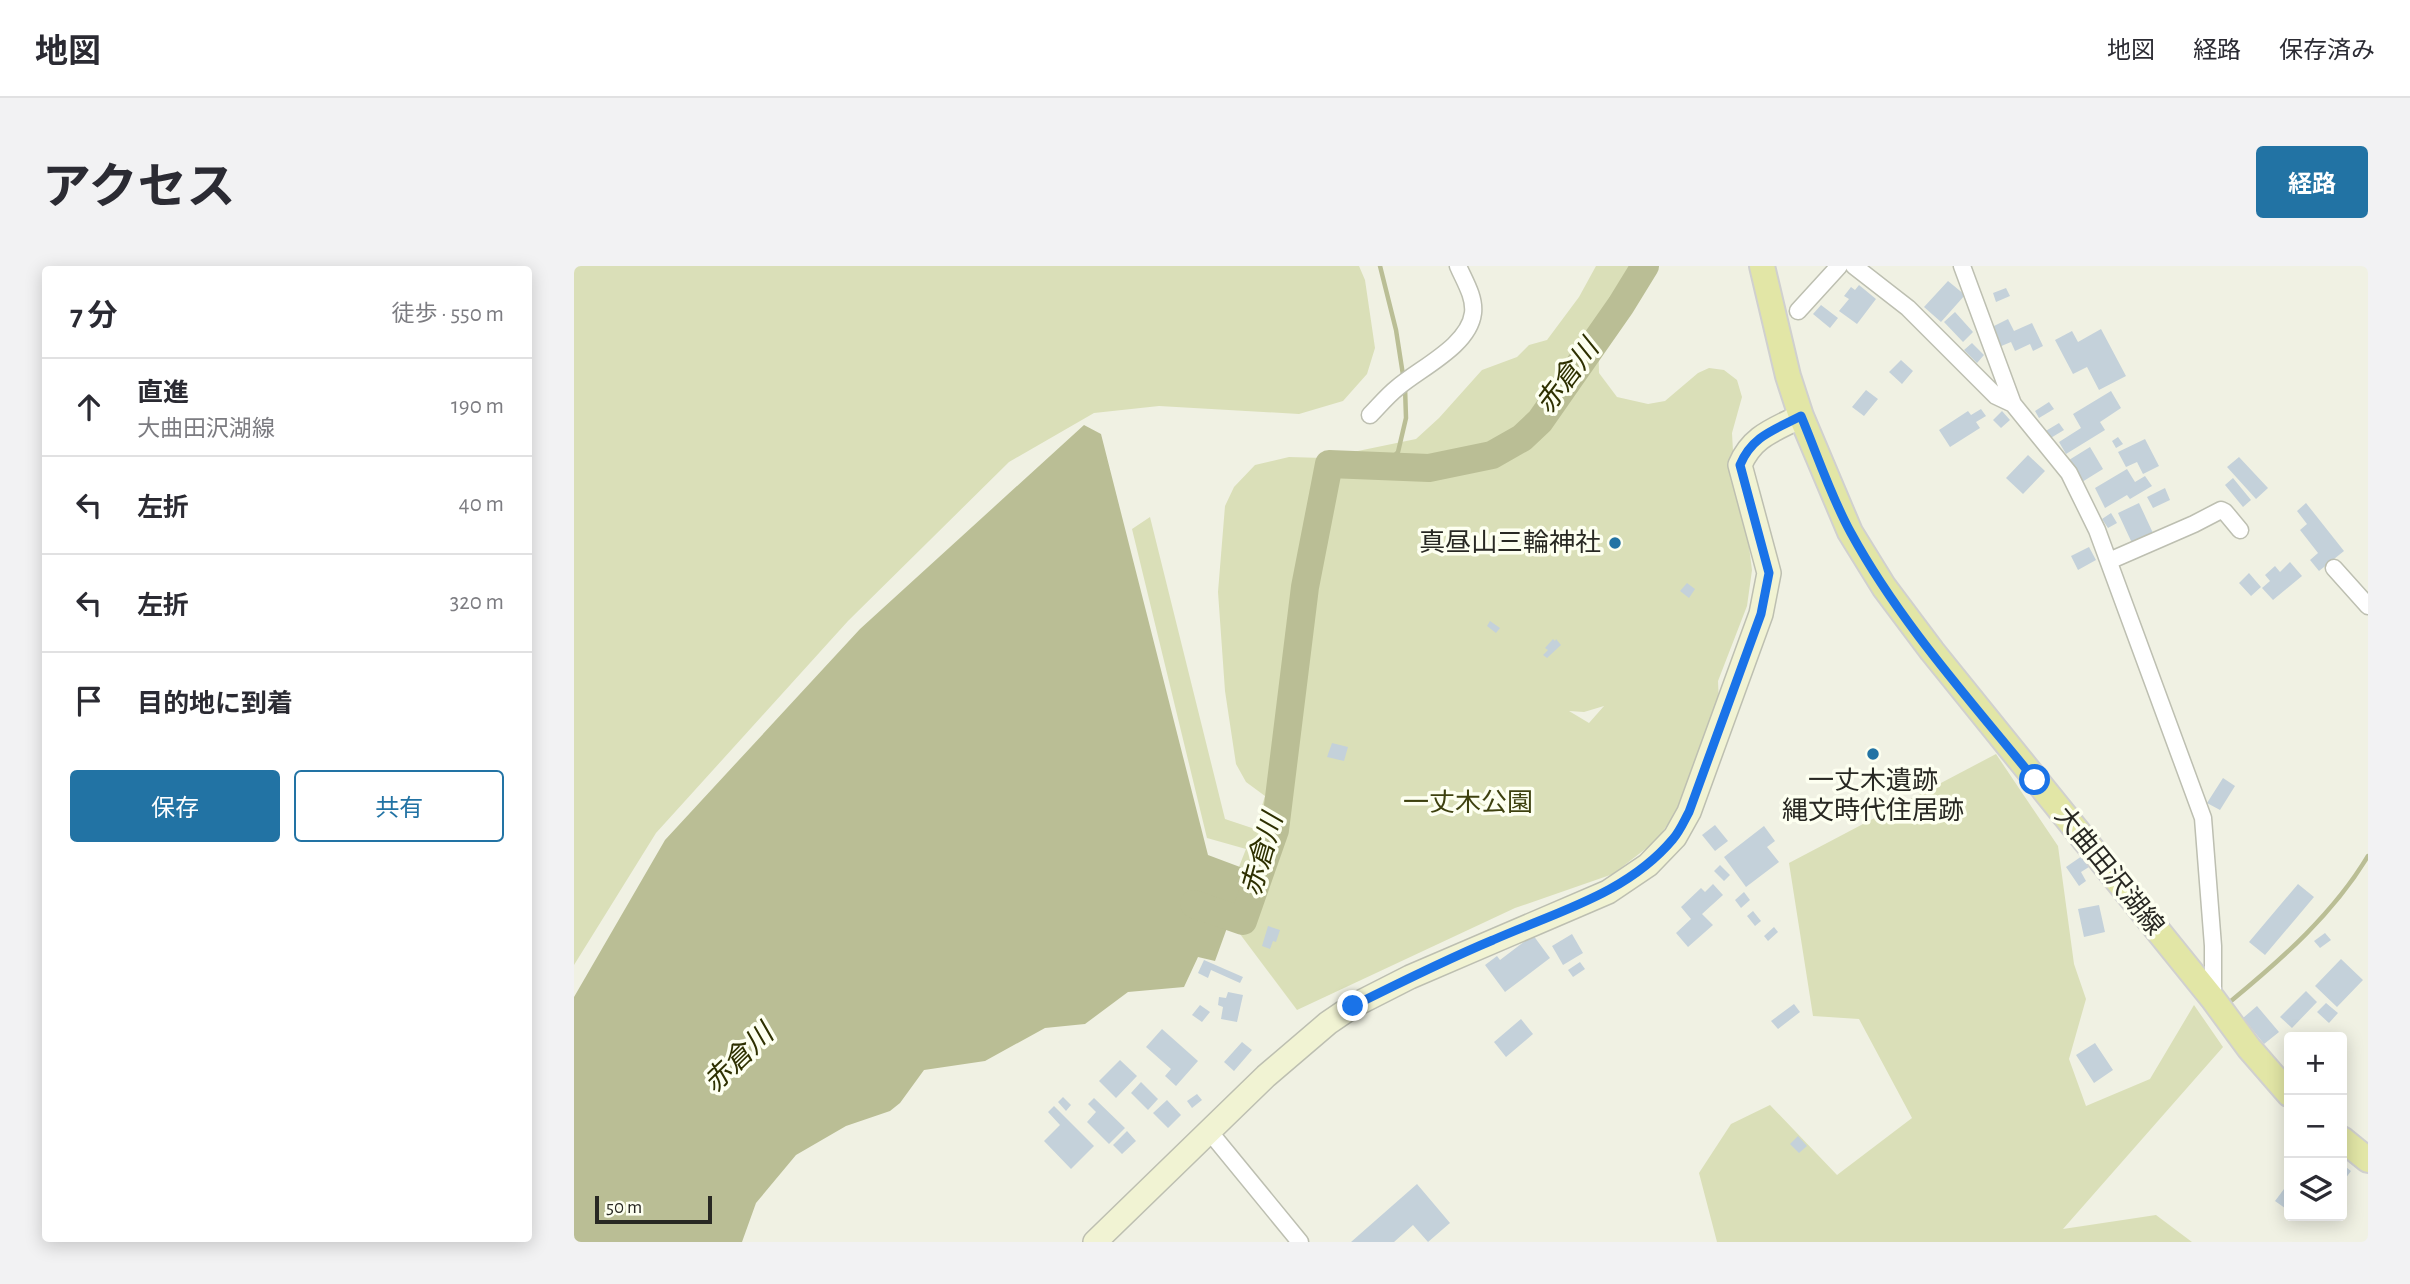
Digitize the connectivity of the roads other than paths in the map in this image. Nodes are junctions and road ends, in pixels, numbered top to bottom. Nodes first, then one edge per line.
1 (1458, 266) edge
2 (1762, 266) edge
3 (1839, 266) edge
4 (1854, 266) edge
5 (1962, 266) edge
6 (1798, 311) dead end
7 (2013, 404) junction
8 (1370, 415) dead end
9 (1801, 416) junction
10 (2240, 530) dead end
11 (2109, 561) junction
12 (2334, 568) dead end
13 (2368, 606) edge
14 (2213, 999) junction
15 (2284, 1088) edge
16 (1209, 1131) junction
17 (2347, 1143) edge
18 (2368, 1160) edge
19 (1095, 1242) edge
20 (1300, 1242) edge

1 - 8 street
2 - 9 main road, 大曲田沢湖線
3 - 6 street
4 - 7 street
5 - 7 street
7 - 11 street
9 - 14 main road, 大曲田沢湖線
9 - 16 street
10 - 11 street
11 - 14 street
12 - 13 street
14 - 15 main road, 大曲田沢湖線
16 - 19 street
16 - 20 street
17 - 18 main road

